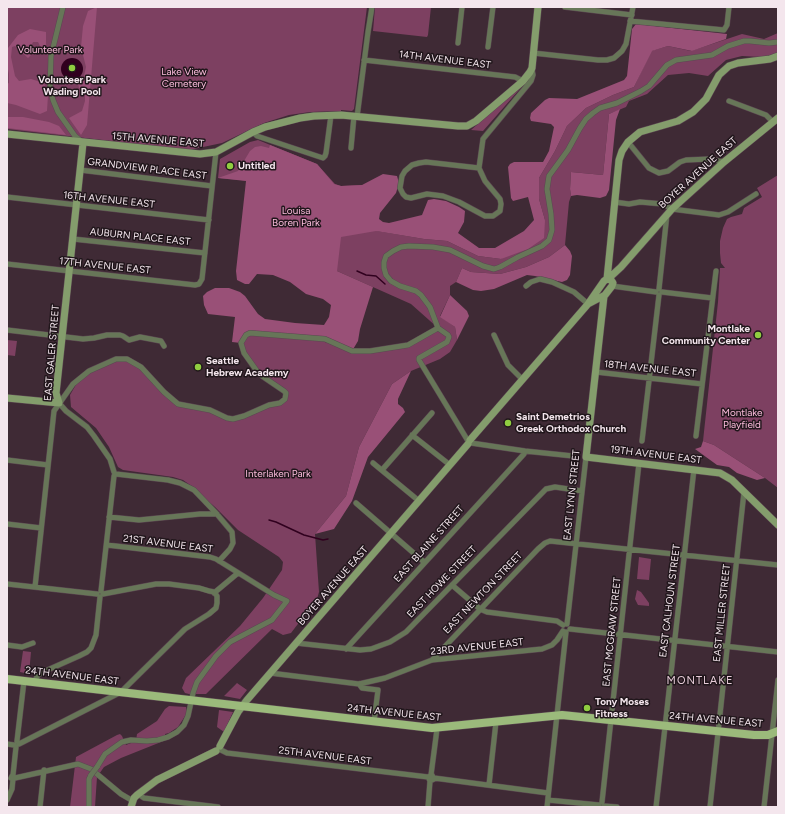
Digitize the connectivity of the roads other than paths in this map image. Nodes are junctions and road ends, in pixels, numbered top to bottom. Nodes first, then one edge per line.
1 (62, 7) edge
2 (372, 7) edge
3 (462, 7) edge
4 (493, 7) edge
5 (538, 7) edge
6 (565, 7) edge
7 (633, 7) edge
8 (729, 7) edge
9 (632, 15) junction
10 (630, 21) junction
11 (778, 42) edge
12 (458, 43) dead end
13 (488, 47) dead end
14 (533, 53) junction
15 (778, 56) edge
16 (364, 60) junction
17 (532, 68) junction
18 (523, 80) junction
19 (729, 101) dead end
20 (330, 115) junction
21 (356, 116) junction
22 (776, 120) edge
23 (253, 132) junction
24 (7, 134) edge
25 (628, 142) junction
26 (83, 143) junction
27 (351, 148) dead end
28 (216, 152) junction
29 (724, 162) junction
30 (479, 168) junction
31 (80, 170) junction
32 (212, 186) junction
33 (756, 194) dead end
34 (7, 197) edge
35 (614, 202) junction
36 (76, 205) junction
37 (670, 211) junction
38 (208, 220) junction
39 (73, 239) junction
40 (205, 253) junction
41 (609, 256) junction
42 (7, 264) edge
43 (621, 267) junction
44 (69, 271) junction
45 (716, 271) dead end
46 (610, 283) junction
47 (526, 286) dead end
48 (597, 291) junction
49 (659, 292) junction
50 (604, 296) junction
51 (712, 298) junction
52 (588, 304) junction
53 (438, 328) junction
54 (7, 330) edge
55 (494, 335) dead end
56 (62, 337) junction
57 (164, 346) dead end
58 (596, 372) junction
59 (650, 377) junction
60 (523, 380) junction
61 (702, 384) junction
62 (7, 398) edge
63 (59, 403) junction
64 (432, 413) dead end
65 (412, 435) junction
66 (696, 436) dead end
67 (642, 441) dead end
68 (469, 442) junction
69 (525, 451) junction
70 (573, 456) dead end
71 (586, 457) junction
72 (7, 460) edge
73 (373, 463) dead end
74 (639, 463) junction
75 (48, 465) junction
76 (450, 466) junction
77 (694, 469) junction
78 (382, 470) junction
79 (114, 474) junction
80 (582, 491) junction
81 (744, 492) junction
82 (419, 501) junction
83 (356, 503) dead end
84 (217, 514) junction
85 (109, 517) junction
86 (7, 524) edge
87 (778, 525) edge
88 (41, 528) junction
89 (392, 533) junction
90 (577, 543) junction
91 (106, 545) junction
92 (630, 549) junction
93 (684, 555) junction
94 (737, 560) junction
95 (219, 561) junction
96 (424, 562) junction
97 (778, 565) edge
98 (238, 573) junction
99 (7, 584) edge
100 (452, 585) junction
101 (35, 587) junction
102 (214, 593) junction
103 (101, 594) junction
104 (480, 609) junction
105 (566, 628) junction
106 (621, 634) junction
107 (674, 640) junction
108 (33, 643) dead end
109 (296, 643) junction
110 (7, 645) edge
111 (727, 646) junction
112 (346, 649) junction
113 (778, 652) edge
114 (432, 660) junction
115 (270, 673) junction
116 (7, 679) edge
117 (778, 680) edge
118 (24, 681) junction
119 (34, 682) junction
120 (358, 684) junction
121 (121, 692) junction
122 (192, 700) junction
123 (242, 706) junction
124 (557, 715) junction
125 (611, 720) junction
126 (374, 722) junction
127 (496, 722) junction
128 (664, 726) junction
129 (437, 729) junction
130 (718, 731) junction
131 (776, 734) edge
132 (7, 744) edge
133 (17, 744) junction
134 (219, 749) junction
135 (44, 770) junction
136 (14, 777) junction
137 (431, 778) junction
138 (489, 785) junction
139 (548, 793) junction
140 (138, 794) junction
141 (7, 800) edge
142 (548, 800) junction
143 (132, 804) edge
144 (602, 805) edge
145 (40, 807) edge
146 (89, 807) edge
147 (218, 807) edge
148 (428, 807) edge
149 (547, 807) edge
150 (617, 807) edge
151 (656, 807) edge
152 (710, 807) edge
153 (764, 807) edge

1 - 26 street
2 - 16 street
3 - 12 street
4 - 13 street
5 - 14 street
6 - 9 street
7 - 9 street
8 - 10 street
9 - 10 street
10 - 14 street
11 - 53 street
14 - 17 street
15 - 25 street
16 - 18 street, 14TH AVENUE EAST
16 - 21 street
17 - 18 street
17 - 30 street
18 - 21 street, 15TH AVENUE EAST
19 - 22 street
20 - 21 street, 15TH AVENUE EAST
20 - 23 street, 15TH AVENUE EAST
20 - 23 street
21 - 27 street
22 - 29 street, BOYER AVENUE EAST
23 - 28 street, 15TH AVENUE EAST
24 - 26 street, 15TH AVENUE EAST
25 - 29 street
25 - 35 street
26 - 28 street, 15TH AVENUE EAST
26 - 31 street, EAST GALER STREET
28 - 32 street
29 - 37 street, BOYER AVENUE EAST
30 - 30 street
31 - 32 street, GRANDVIEW PLACE EAST
31 - 36 street, EAST GALER STREET
32 - 38 street
33 - 37 street
34 - 36 street, 16TH AVENUE EAST
35 - 37 street
35 - 41 street
36 - 38 street, 16TH AVENUE EAST
36 - 39 street, EAST GALER STREET
37 - 43 street, BOYER AVENUE EAST
37 - 49 street
38 - 40 street
39 - 40 street, AUBURN PLACE EAST
39 - 44 street, EAST GALER STREET
40 - 44 street, 17TH AVENUE EAST
41 - 43 street
41 - 46 street
42 - 44 street, 17TH AVENUE EAST
43 - 46 street, BOYER AVENUE EAST
44 - 56 street, EAST GALER STREET
45 - 51 street
46 - 48 street, BOYER AVENUE EAST
46 - 49 street
46 - 50 street
47 - 52 street
48 - 50 street
48 - 52 street, BOYER AVENUE EAST
49 - 51 street
49 - 59 street
50 - 52 street, BOYER AVENUE EAST
50 - 58 street, EAST LYNN STREET
51 - 61 street
52 - 60 street, BOYER AVENUE EAST
53 - 63 street
53 - 68 street
54 - 56 street
55 - 60 street
56 - 57 street
56 - 63 street, EAST GALER STREET
58 - 59 street, 18TH AVENUE EAST
58 - 71 street, EAST LYNN STREET
59 - 61 street, 18TH AVENUE EAST
59 - 67 street
60 - 68 street, BOYER AVENUE EAST
61 - 66 street
62 - 63 street
63 - 75 street, EAST GALER STREET
63 - 79 street
64 - 65 street
65 - 76 street
65 - 78 street
68 - 69 street
68 - 76 street, BOYER AVENUE EAST
69 - 70 street
69 - 96 street, EAST BLAINE STREET
71 - 74 street, 19TH AVENUE EAST
71 - 80 street, EAST LYNN STREET
72 - 75 street
73 - 78 street
74 - 77 street, 19TH AVENUE EAST
74 - 92 street, EAST MCGRAW STREET
75 - 88 street, EAST GALER STREET
76 - 82 street, BOYER AVENUE EAST
77 - 81 street, 19TH AVENUE EAST
77 - 93 street, EAST CALHOUN STREET
78 - 82 street
79 - 84 street
79 - 85 street
80 - 90 street, EAST LYNN STREET
80 - 100 street, EAST HOWE STREET
81 - 87 street
81 - 94 street, EAST MILLER STREET
82 - 89 street, BOYER AVENUE EAST
83 - 89 street
84 - 85 street
84 - 95 street
85 - 91 street
86 - 88 street
88 - 101 street, EAST GALER STREET
89 - 96 street
89 - 109 street, BOYER AVENUE EAST
90 - 92 street
90 - 104 street, EAST NEWTON STREET
90 - 105 street, EAST LYNN STREET
91 - 95 street, 21ST AVENUE EAST
91 - 103 street
92 - 93 street
92 - 106 street, EAST MCGRAW STREET
93 - 94 street
93 - 107 street, EAST CALHOUN STREET
94 - 97 street
94 - 111 street, EAST MILLER STREET
95 - 98 street, 21ST AVENUE EAST
96 - 112 street, EAST BLAINE STREET
98 - 102 street
98 - 122 street, 21ST AVENUE EAST
99 - 101 street
100 - 104 street
100 - 112 street, EAST HOWE STREET
101 - 103 street
102 - 103 street
102 - 121 street
103 - 119 street
104 - 105 street
104 - 114 street, EAST NEWTON STREET
105 - 106 street
105 - 114 street, 23RD AVENUE EAST
105 - 124 street, EAST LYNN STREET
106 - 107 street
106 - 125 street, EAST MCGRAW STREET
107 - 111 street
107 - 128 street, EAST CALHOUN STREET
108 - 110 street
109 - 112 street, EAST HOWE STREET
109 - 115 street, BOYER AVENUE EAST
111 - 113 street
111 - 130 street, EAST MILLER STREET
114 - 120 street, 23RD AVENUE EAST
115 - 120 street, 23RD AVENUE EAST
115 - 123 street, BOYER AVENUE EAST
116 - 118 main road, 24TH AVENUE EAST
117 - 131 street
118 - 119 main road, 24TH AVENUE EAST
118 - 133 street
119 - 121 main road, 24TH AVENUE EAST
120 - 126 street
121 - 122 main road, 24TH AVENUE EAST
121 - 133 street
122 - 123 main road, 24TH AVENUE EAST
122 - 146 street, bridge
123 - 126 main road, 24TH AVENUE EAST
123 - 134 street, BOYER AVENUE EAST
124 - 125 main road, 24TH AVENUE EAST
124 - 127 main road, 24TH AVENUE EAST
124 - 139 street, EAST LYNN STREET
125 - 128 main road, 24TH AVENUE EAST
125 - 144 street, EAST MCGRAW STREET
126 - 129 main road, 24TH AVENUE EAST
127 - 129 main road, 24TH AVENUE EAST
127 - 138 street
128 - 130 main road, 24TH AVENUE EAST
128 - 151 street, EAST CALHOUN STREET
129 - 137 street
130 - 131 main road, 24TH AVENUE EAST
130 - 152 street, EAST MILLER STREET
131 - 153 street
132 - 133 street
133 - 136 street
134 - 137 street, 25TH AVENUE EAST
134 - 140 street
135 - 136 street
135 - 143 street
135 - 145 street
136 - 141 street
137 - 138 street, 25TH AVENUE EAST
137 - 148 street
138 - 139 street, 25TH AVENUE EAST
139 - 142 street, EAST LYNN STREET
140 - 143 street
140 - 147 street
142 - 144 street
142 - 149 street, EAST LYNN STREET
144 - 150 street

